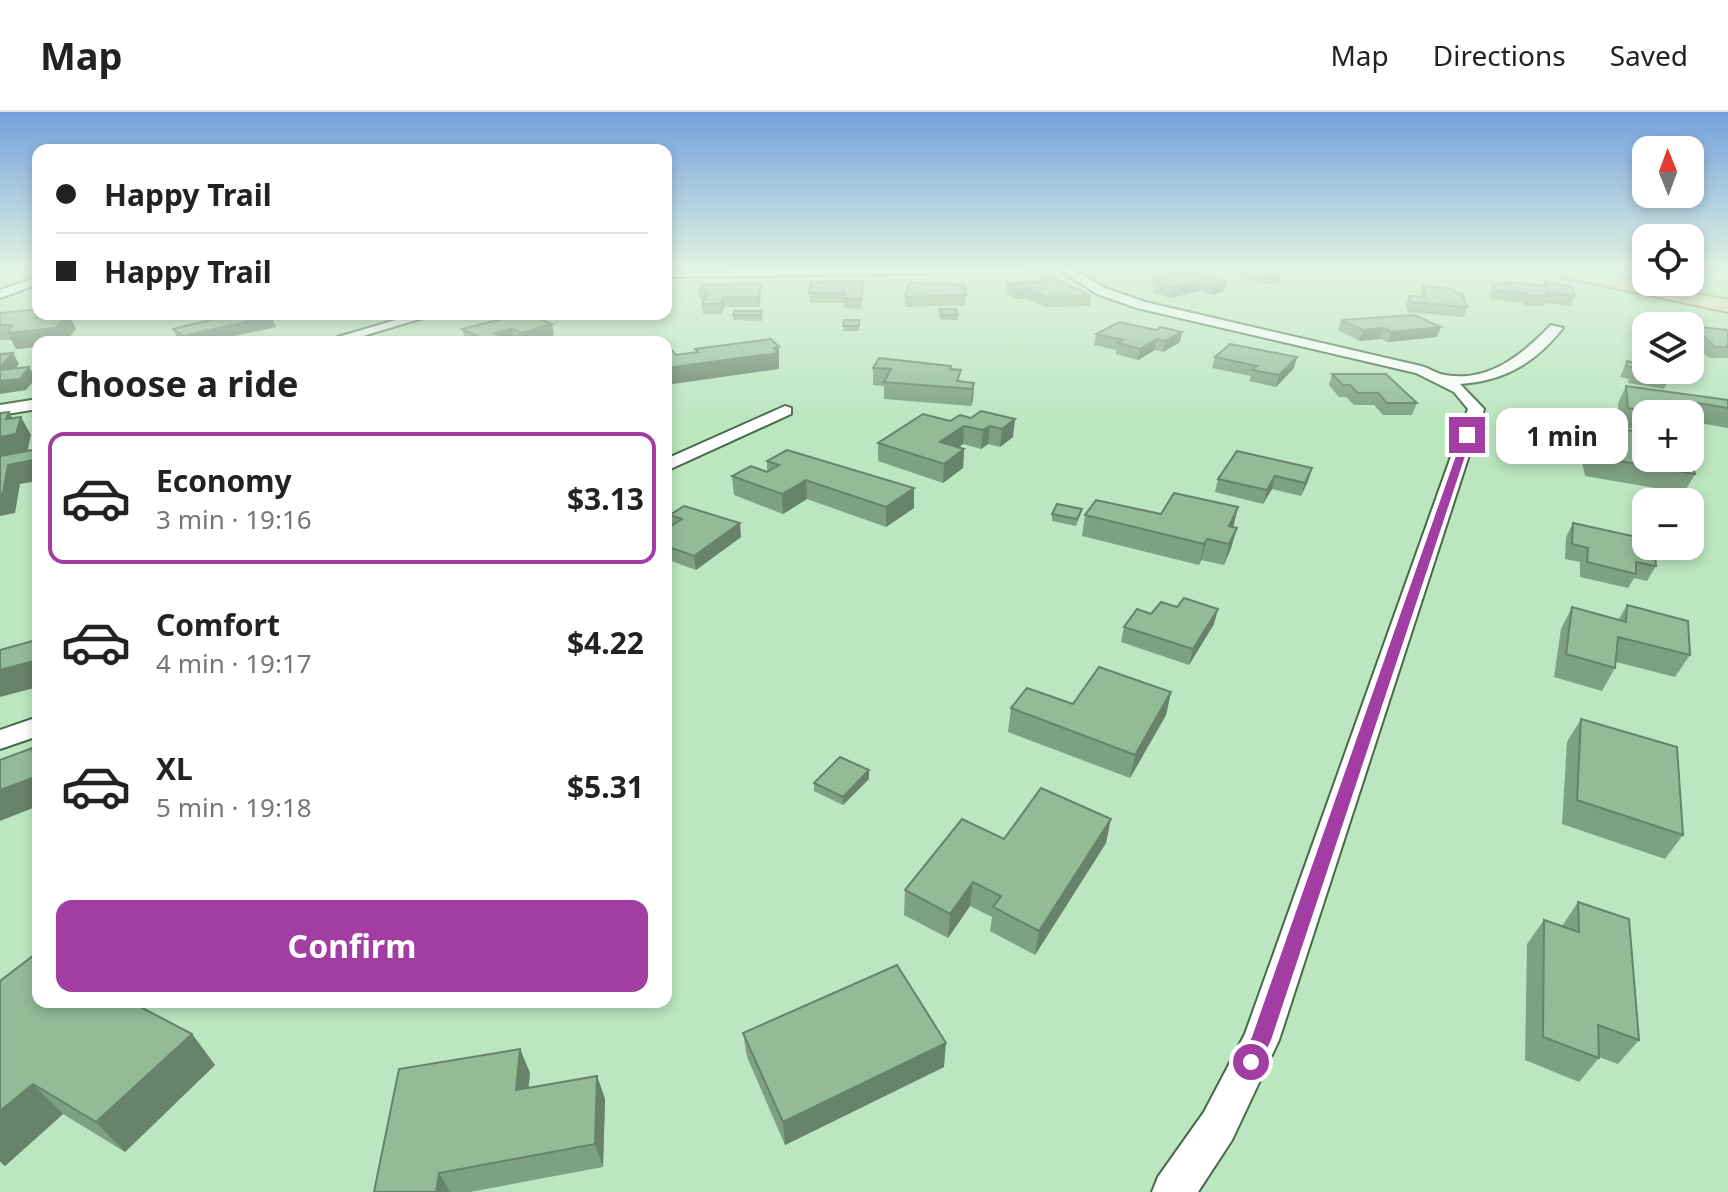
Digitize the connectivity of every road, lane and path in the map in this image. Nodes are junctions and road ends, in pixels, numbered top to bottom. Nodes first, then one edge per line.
1 (1206, 319) edge
2 (408, 320) edge
3 (1556, 328) dead end
4 (350, 336) edge
5 (1444, 380) junction
6 (32, 405) edge
7 (0, 410) edge
8 (785, 411) dead end
9 (672, 463) edge
10 (32, 728) edge
11 (0, 740) edge
12 (1173, 1192) edge

1 - 5 street
2 - 4 street
3 - 5 street
5 - 12 street
6 - 7 street
8 - 9 street
10 - 11 street

